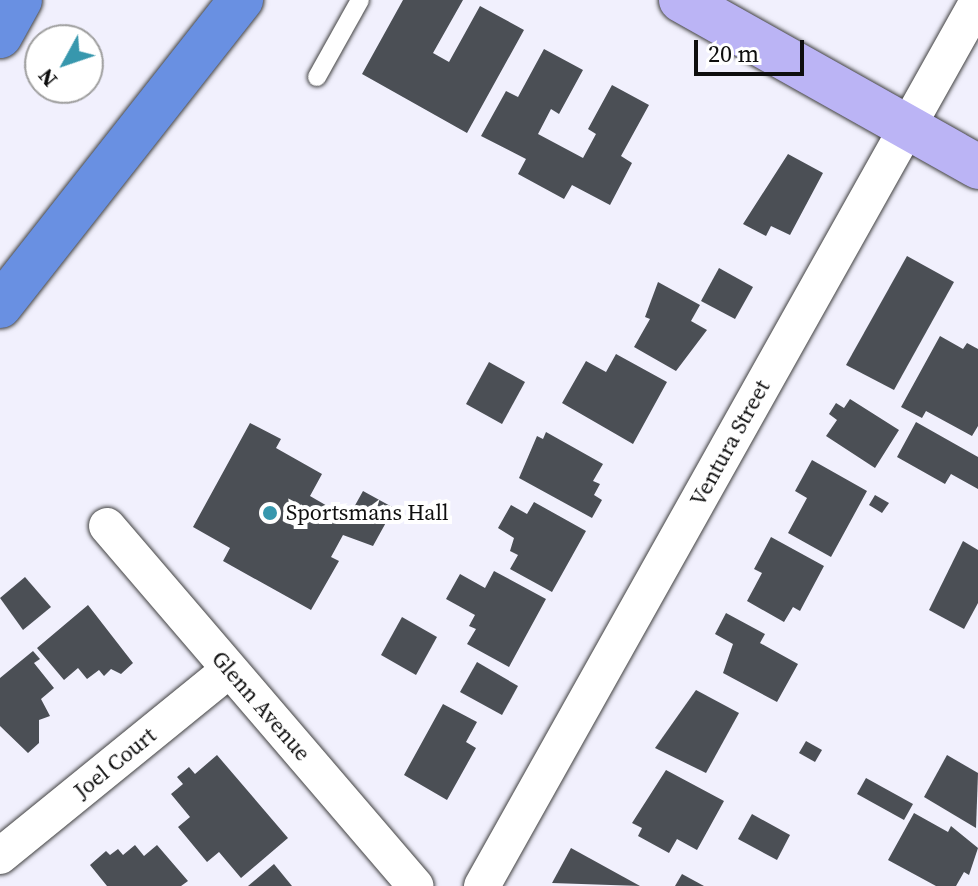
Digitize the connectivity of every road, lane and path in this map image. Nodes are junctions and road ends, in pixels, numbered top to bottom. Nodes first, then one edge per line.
1 (20, 0) edge
2 (241, 0) edge
3 (360, 0) edge
4 (681, 0) edge
5 (978, 1) edge
6 (0, 36) edge
7 (317, 77) dead end
8 (907, 127) junction
9 (978, 167) edge
10 (0, 306) edge
11 (107, 526) dead end
12 (229, 670) junction
13 (0, 856) edge
14 (416, 886) edge
15 (482, 886) edge

1 - 6 highway
2 - 10 highway
3 - 7 lane
4 - 8 main road
5 - 8 street, Ventura Street
8 - 9 main road
8 - 15 street, Ventura Street
11 - 12 street, Glenn Avenue
12 - 13 street, Joel Court
12 - 14 street, Glenn Avenue

